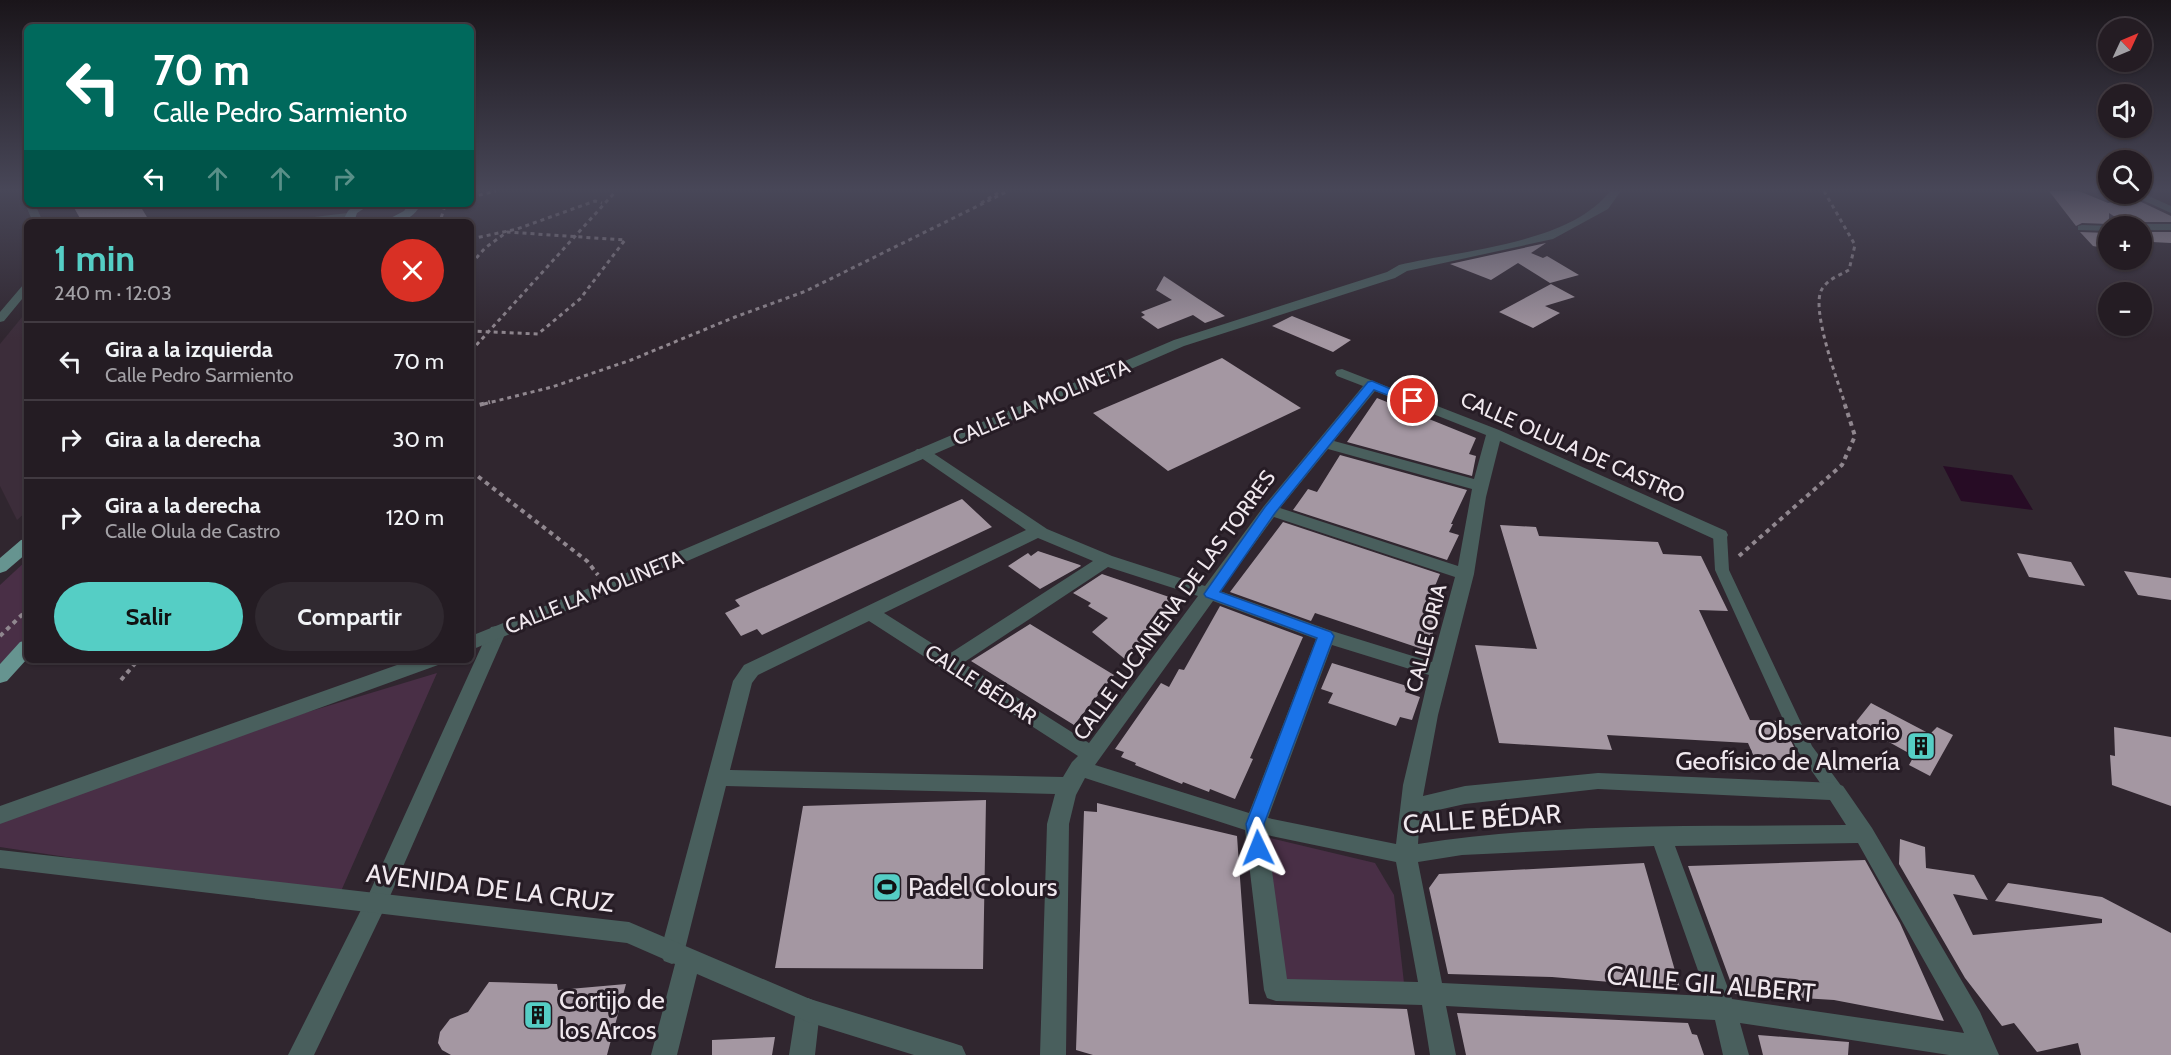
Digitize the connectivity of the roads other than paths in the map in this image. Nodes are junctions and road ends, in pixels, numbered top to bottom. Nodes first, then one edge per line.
1 (1534, 240) edge
2 (24, 291) edge
3 (0, 319) edge
4 (1342, 373) dead end
5 (1372, 385) junction
6 (1494, 433) junction
7 (1324, 443) junction
8 (922, 452) junction
9 (1480, 486) junction
10 (1270, 510) junction
11 (1038, 531) junction
12 (1720, 535) joint
13 (24, 547) edge
14 (1106, 560) junction
15 (0, 567) edge
16 (1465, 573) junction
17 (1211, 594) junction
18 (870, 613) junction
19 (497, 632) junction
20 (1326, 636) junction
21 (474, 642) edge
22 (24, 650) edge
23 (423, 663) edge
24 (950, 663) junction
25 (1439, 671) junction
26 (0, 676) edge
27 (1080, 770) junction
28 (718, 778) junction
29 (1836, 792) junction
30 (1411, 807) junction
31 (0, 815) edge
32 (1255, 824) junction
33 (1864, 834) junction
34 (1660, 837) junction
35 (1406, 855) junction
36 (0, 859) edge
37 (376, 903) junction
38 (680, 957) junction
39 (1432, 994) junction
40 (1724, 1009) junction
41 (808, 1010) junction
42 (1985, 1052) edge
43 (301, 1055) edge
44 (664, 1055) edge
45 (802, 1055) edge
46 (953, 1055) edge
47 (1053, 1055) edge
48 (1443, 1055) edge
49 (1736, 1055) edge

1 - 8 street, CALLE LA MOLINETA
2 - 3 lane
4 - 5 street, CALLE OLULA DE CASTRO
5 - 6 street, CALLE OLULA DE CASTRO
5 - 7 street, CALLE LUCAINENA DE LAS TORRES
6 - 9 street, CALLE ORIA
6 - 12 street, CALLE OLULA DE CASTRO
7 - 9 street
7 - 10 street, CALLE LUCAINENA DE LAS TORRES
8 - 11 street
8 - 19 street, CALLE LA MOLINETA
9 - 16 street, CALLE ORIA
10 - 16 street
10 - 17 street, CALLE LUCAINENA DE LAS TORRES
11 - 14 street
11 - 18 street
12 - 29 lane
13 - 15 main road
14 - 17 street
14 - 24 street
16 - 25 street, CALLE ORIA
17 - 20 street
17 - 27 street, CALLE LUCAINENA DE LAS TORRES
18 - 24 street, CALLE BÉDAR
18 - 28 street
19 - 21 street, CALLE LA MOLINETA
19 - 37 street
20 - 25 street
20 - 32 street
22 - 26 main road
23 - 31 street
24 - 27 street, CALLE BÉDAR
25 - 30 street, CALLE ORIA
27 - 28 street
27 - 32 street, CALLE BÉDAR
27 - 47 street, CALLE LUCAINENA DE LAS TORRES
28 - 38 street
29 - 30 street, CALLE BÉDAR
29 - 33 street
30 - 35 street, CALLE ORIA
32 - 35 street, CALLE BÉDAR
32 - 39 street, CALLE GIL ALBERT
33 - 34 street, CALLE BÉDAR
33 - 42 street
34 - 35 street, CALLE BÉDAR
34 - 40 street
35 - 39 street, CALLE ORIA
36 - 37 street, AVENIDA DE LA CRUZ
37 - 38 street, AVENIDA DE LA CRUZ
37 - 43 street
38 - 41 street, AVENIDA DE LA CRUZ
38 - 44 street
39 - 40 street, CALLE GIL ALBERT
39 - 48 street, CALLE ORIA
40 - 42 street, CALLE GIL ALBERT
40 - 49 street
41 - 45 street
41 - 46 street, AVENIDA DE LA CRUZ

